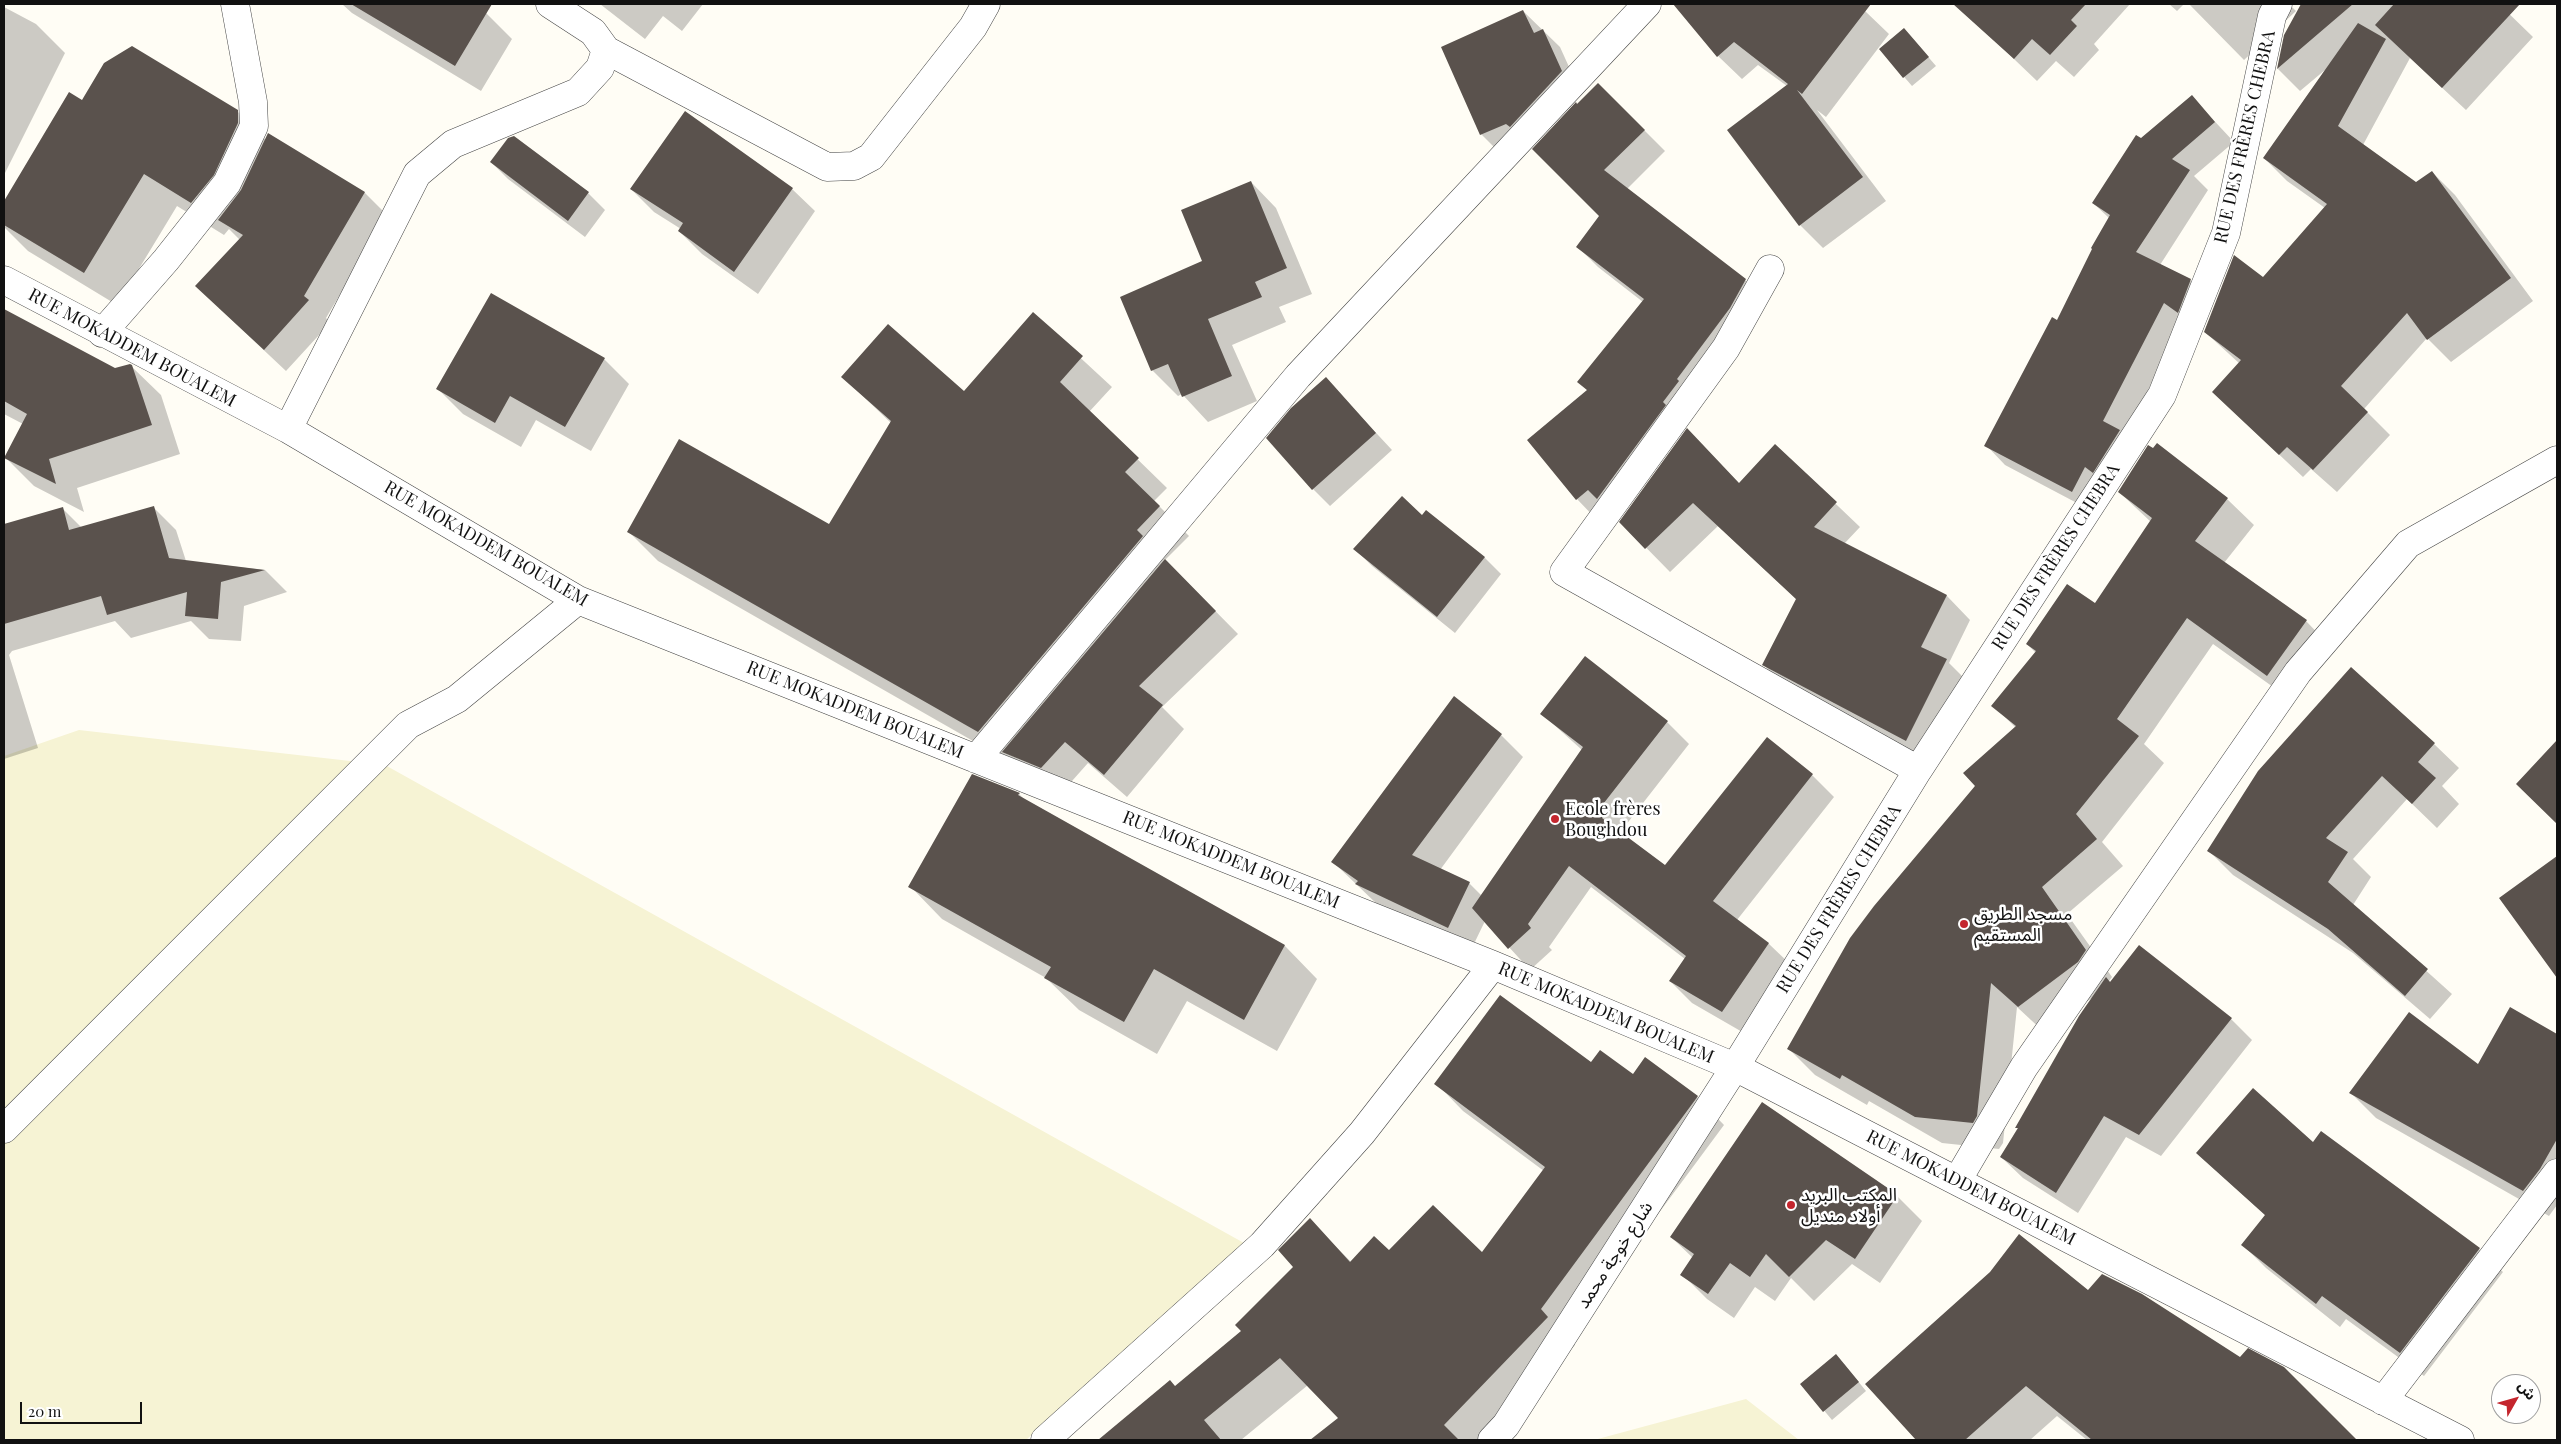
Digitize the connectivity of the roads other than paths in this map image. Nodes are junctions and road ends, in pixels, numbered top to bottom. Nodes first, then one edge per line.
1 (235, 4) edge
2 (550, 4) edge
3 (986, 4) edge
4 (1647, 4) edge
5 (2278, 4) edge
6 (606, 50) junction
7 (1770, 269) dead end
8 (4, 280) edge
9 (102, 333) junction
10 (288, 429) junction
11 (2557, 460) edge
12 (578, 600) junction
13 (976, 759) junction
14 (1918, 770) junction
15 (1493, 965) junction
16 (1735, 1067) junction
17 (4, 1129) edge
18 (2557, 1173) edge
19 (1957, 1181) junction
20 (2383, 1401) junction
21 (1045, 1440) edge
22 (1492, 1440) edge
23 (2460, 1440) edge

1 - 9 street
2 - 6 street
3 - 6 street
4 - 13 street
5 - 14 street, RUE DES FRÈRES CHEBRA
6 - 10 street
7 - 14 street
8 - 9 street, RUE MOKADDEM BOUALEM
9 - 10 street, RUE MOKADDEM BOUALEM
10 - 12 street, RUE MOKADDEM BOUALEM
11 - 19 street
12 - 13 street, RUE MOKADDEM BOUALEM
12 - 17 street
13 - 15 street, RUE MOKADDEM BOUALEM
14 - 16 street, RUE DES FRÈRES CHEBRA
15 - 16 street, RUE MOKADDEM BOUALEM
15 - 21 street
16 - 19 street, RUE MOKADDEM BOUALEM
16 - 22 street, شارع خوجة محمد
18 - 20 street
19 - 20 street, RUE MOKADDEM BOUALEM
20 - 23 street, RUE MOKADDEM BOUALEM

